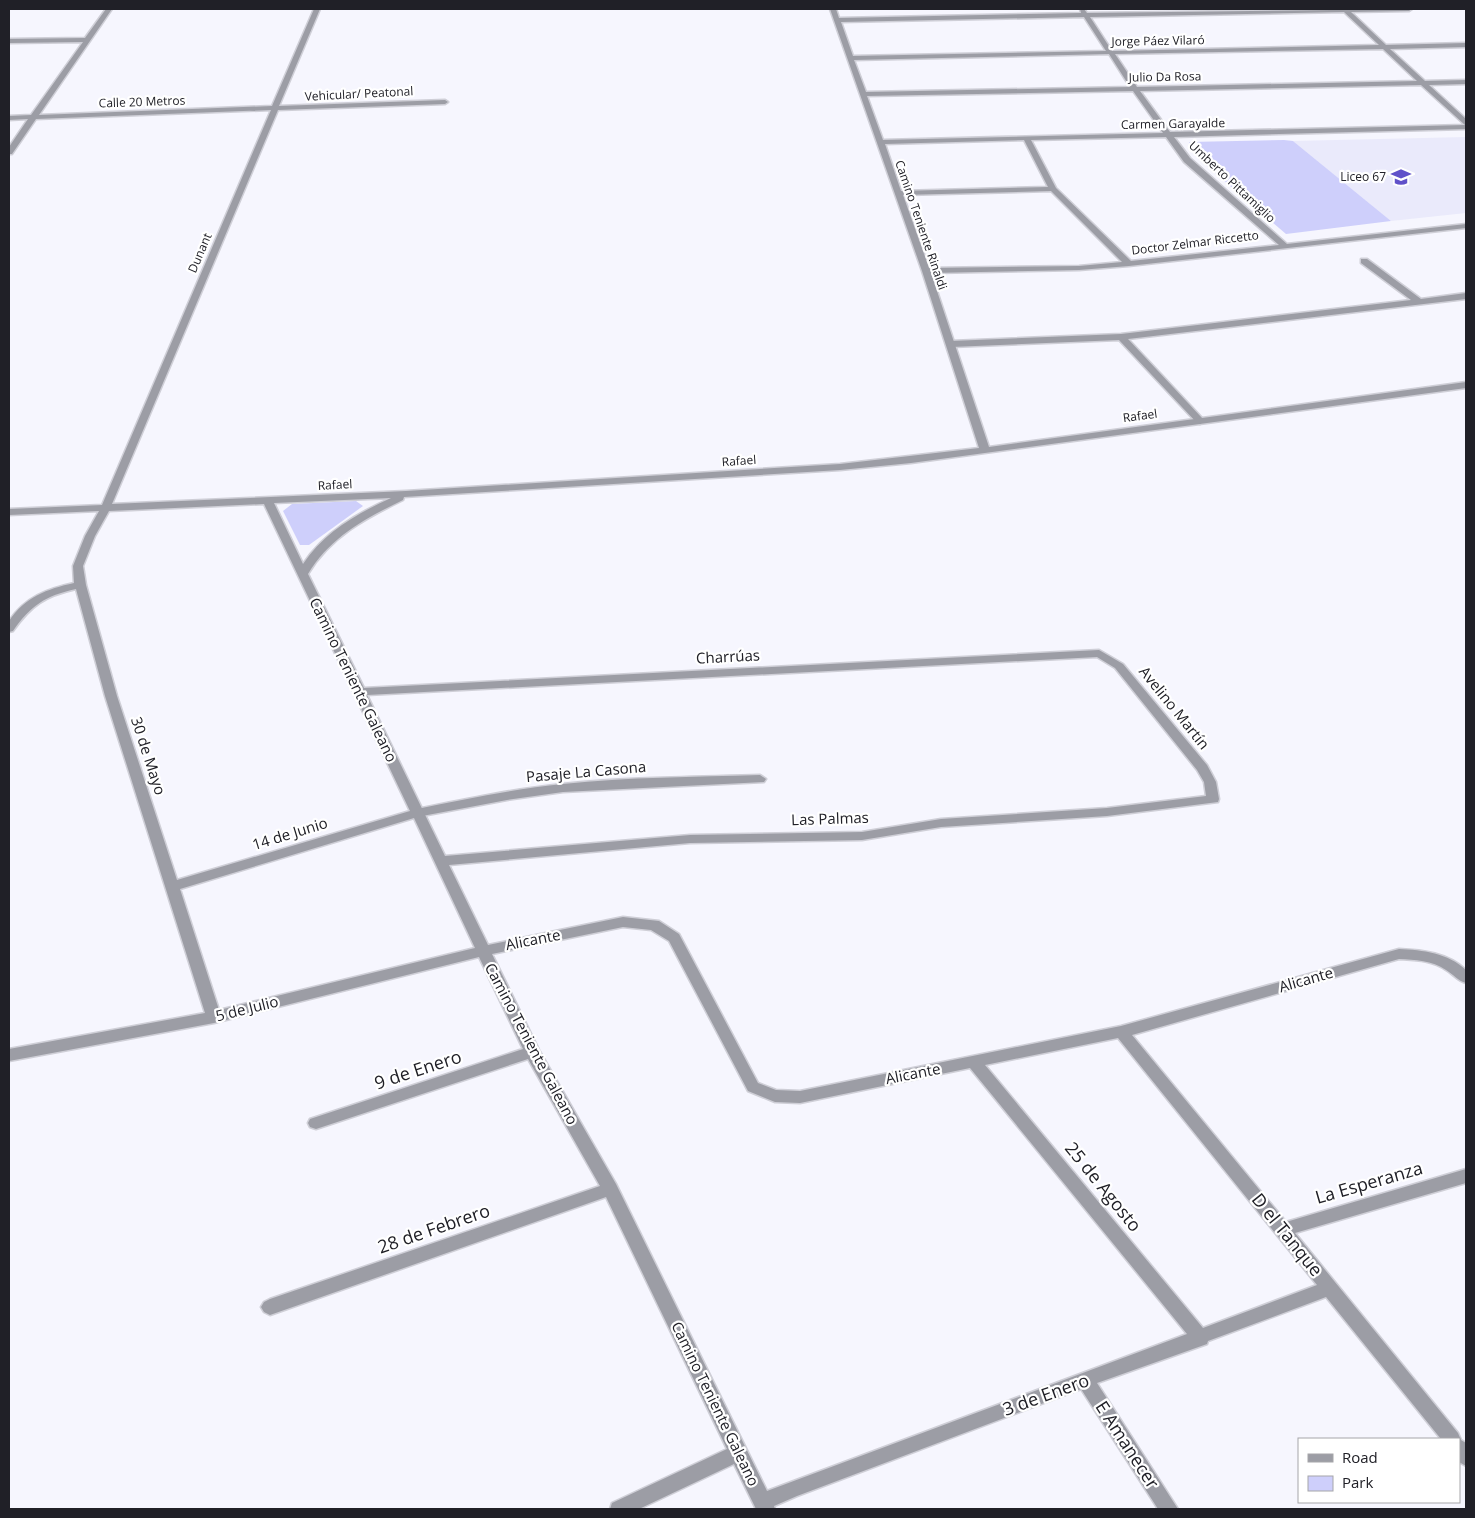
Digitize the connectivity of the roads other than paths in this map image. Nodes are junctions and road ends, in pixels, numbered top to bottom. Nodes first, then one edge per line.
1 (109, 9) edge
2 (317, 9) edge
3 (833, 9) edge
4 (1344, 9) edge
5 (1409, 9) edge
6 (1084, 12) edge
7 (837, 20) junction
8 (87, 40) junction
9 (9, 41) edge
10 (1466, 45) edge
11 (1385, 47) junction
12 (1112, 53) junction
13 (851, 58) junction
14 (1466, 82) edge
15 (1423, 83) junction
16 (1135, 89) junction
17 (864, 94) junction
18 (445, 102) dead end
19 (275, 109) junction
20 (32, 117) junction
21 (9, 118) edge
22 (1466, 123) edge
23 (1466, 127) edge
24 (1168, 135) junction
25 (1026, 138) junction
26 (880, 142) junction
27 (9, 152) edge
28 (1053, 189) junction
29 (898, 193) junction
30 (1466, 226) edge
31 (1284, 245) junction
32 (1364, 260) dead end
33 (1129, 264) junction
34 (926, 271) junction
35 (1466, 296) edge
36 (1418, 302) junction
37 (1121, 337) junction
38 (951, 344) junction
39 (1466, 385) edge
40 (1200, 421) junction
41 (985, 450) junction
42 (406, 494) junction
43 (268, 501) junction
44 (106, 507) junction
45 (9, 512) edge
46 (302, 575) junction
47 (80, 586) junction
48 (9, 629) edge
49 (1098, 653) joint
50 (358, 692) junction
51 (760, 779) dead end
52 (1212, 793) joint
53 (417, 813) junction
54 (440, 861) junction
55 (173, 886) junction
56 (483, 951) junction
57 (1466, 978) edge
58 (214, 1017) junction
59 (1121, 1032) junction
60 (532, 1052) junction
61 (9, 1055) edge
62 (974, 1062) junction
63 (316, 1123) dead end
64 (1466, 1176) edge
65 (610, 1189) junction
66 (1283, 1230) junction
67 (1330, 1288) junction
68 (270, 1307) dead end
69 (1201, 1338) junction
70 (1085, 1380) junction
71 (1451, 1438) edge
72 (738, 1453) junction
73 (764, 1506) edge
74 (620, 1509) edge
75 (1168, 1509) edge

1 - 8 street
2 - 19 street, Dunant
3 - 7 street, Camino Teniente Rinaldi
4 - 5 street
4 - 6 street
4 - 11 street
6 - 7 street
6 - 12 street, Umberto Pittamiglio
7 - 13 street, Camino Teniente Rinaldi
8 - 9 street
8 - 20 street
10 - 11 street, Jorge Páez Vilaró
11 - 12 street, Jorge Páez Vilaró
11 - 15 street
12 - 13 street, Jorge Páez Vilaró
12 - 16 street, Umberto Pittamiglio
13 - 17 street, Camino Teniente Rinaldi
14 - 15 street, Julio Da Rosa
15 - 16 street, Julio Da Rosa
15 - 22 street
16 - 17 street, Julio Da Rosa
16 - 24 street, Umberto Pittamiglio
17 - 26 street, Camino Teniente Rinaldi
18 - 19 street, Vehicular/ Peatonal
19 - 20 street, Calle 20 Metros
19 - 44 street, Dunant
20 - 21 street, Calle 20 Metros
20 - 27 street
23 - 24 street, Carmen Garayalde
24 - 25 street, Carmen Garayalde
24 - 31 street, Umberto Pittamiglio
25 - 26 street, Carmen Garayalde
25 - 28 street
26 - 29 street, Camino Teniente Rinaldi
28 - 29 street
28 - 33 street
29 - 34 street, Camino Teniente Rinaldi
30 - 31 street, Doctor Zelmar Riccetto
31 - 33 street, Doctor Zelmar Riccetto
32 - 36 street
33 - 34 street, Doctor Zelmar Riccetto
34 - 38 street, Camino Teniente Rinaldi
35 - 36 street
36 - 37 street
37 - 38 street
37 - 40 street
38 - 41 street, Camino Teniente Rinaldi
39 - 40 street, Rafael
40 - 41 street, Rafael
41 - 42 street, Rafael
42 - 43 street, Rafael
42 - 46 street
43 - 44 street, Rafael
43 - 46 street, Camino Teniente Galeano
44 - 45 street, Rafael
44 - 47 street, 30 de Mayo
46 - 50 street, Camino Teniente Galeano
47 - 48 street
47 - 55 street, 30 de Mayo
49 - 50 street, Charrúas
49 - 52 street, Avelino Martín
50 - 53 street, Camino Teniente Galeano
51 - 53 street, Pasaje La Casona
52 - 54 street, Las Palmas
53 - 54 street, Camino Teniente Galeano
53 - 55 street, 14 de Junio
54 - 56 street, Camino Teniente Galeano
55 - 58 street, 30 de Mayo
56 - 58 street, 5 de Julio
56 - 60 street, Camino Teniente Galeano
56 - 62 street, Alicante
57 - 59 street, Alicante
58 - 61 street, 5 de Julio
59 - 62 street, Alicante
59 - 66 street, D el Tanque
60 - 63 street, 9 de Enero
60 - 65 street, Camino Teniente Galeano
62 - 69 street, 25 de Agosto
64 - 66 street, La Esperanza
65 - 68 street, 28 de Febrero
65 - 72 street, Camino Teniente Galeano
66 - 67 street, D el Tanque
67 - 69 street, 3 de Enero
67 - 71 street, D el Tanque
69 - 70 street, 3 de Enero
70 - 73 street, 3 de Enero
70 - 75 street, E Amanecer
72 - 73 street, Camino Teniente Galeano
72 - 74 street

